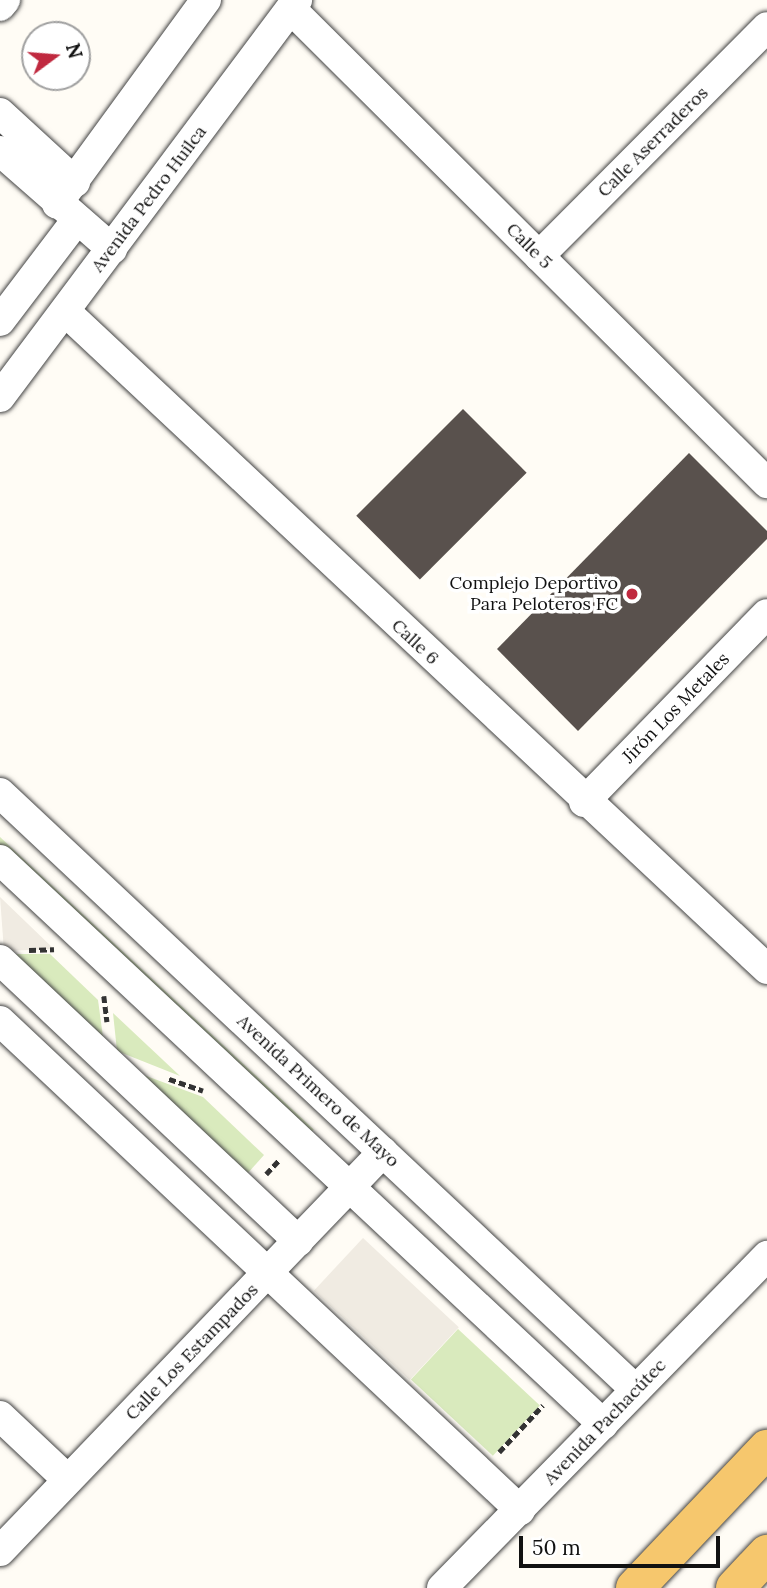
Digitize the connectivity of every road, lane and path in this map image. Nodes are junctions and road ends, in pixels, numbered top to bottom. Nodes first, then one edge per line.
1 (5, 0) edge
2 (206, 0) edge
3 (294, 4) edge
4 (0, 6) edge
5 (767, 27) edge
6 (0, 113) edge
7 (0, 151) edge
8 (69, 202) junction
9 (111, 249) junction
10 (539, 256) junction
11 (66, 313) junction
12 (2, 314) edge
13 (43, 341) junction
14 (0, 397) edge
15 (767, 483) edge
16 (767, 614) edge
17 (0, 793) edge
18 (584, 802) junction
19 (0, 860) edge
20 (0, 960) edge
21 (767, 969) edge
22 (0, 1021) edge
23 (93, 1048) junction
24 (298, 1139) junction
25 (138, 1151) junction
26 (383, 1152) junction
27 (350, 1186) junction
28 (248, 1194) junction
29 (298, 1241) junction
30 (767, 1256) edge
31 (267, 1273) junction
32 (562, 1385) junction
33 (636, 1390) junction
34 (0, 1416) edge
35 (603, 1423) junction
36 (767, 1449) edge
37 (480, 1473) junction
38 (68, 1480) junction
39 (520, 1510) junction
40 (0, 1551) edge
41 (767, 1554) edge
42 (442, 1588) edge
43 (635, 1588) edge
44 (734, 1588) edge

1 - 4 street
2 - 8 street
3 - 9 street, Avenida Pedro Huilca
3 - 10 street, Calle 5
5 - 10 street, Calle Aserraderos
6 - 8 street
7 - 8 street
8 - 9 street
8 - 12 street
9 - 11 street, Avenida Pedro Huilca
10 - 15 street, Calle 5
11 - 13 street, Avenida Pedro Huilca
11 - 18 street, Calle 6
12 - 13 street
13 - 14 street, Avenida Pedro Huilca
16 - 18 street, Jirón Los Metales
17 - 26 street, Avenida Primero de Mayo
18 - 21 street, Calle 6
19 - 24 street
20 - 23 street
22 - 25 street
23 - 25 street
23 - 28 street
24 - 27 street
24 - 28 path
25 - 31 street
26 - 27 street, Calle Los Estampados
26 - 33 street, Avenida Primero de Mayo
27 - 29 street, Calle Los Estampados
27 - 32 street
28 - 29 street
29 - 31 street, Calle Los Estampados
30 - 33 street, Avenida Pachacútec
31 - 37 street
31 - 38 street, Calle Los Estampados
32 - 35 street
32 - 37 path
33 - 35 street, Avenida Pachacútec
34 - 38 street
35 - 39 street, Avenida Pachacútec
36 - 43 main road
37 - 39 street
38 - 40 street, Calle Los Estampados
39 - 42 street, Avenida Pachacútec
41 - 44 main road

